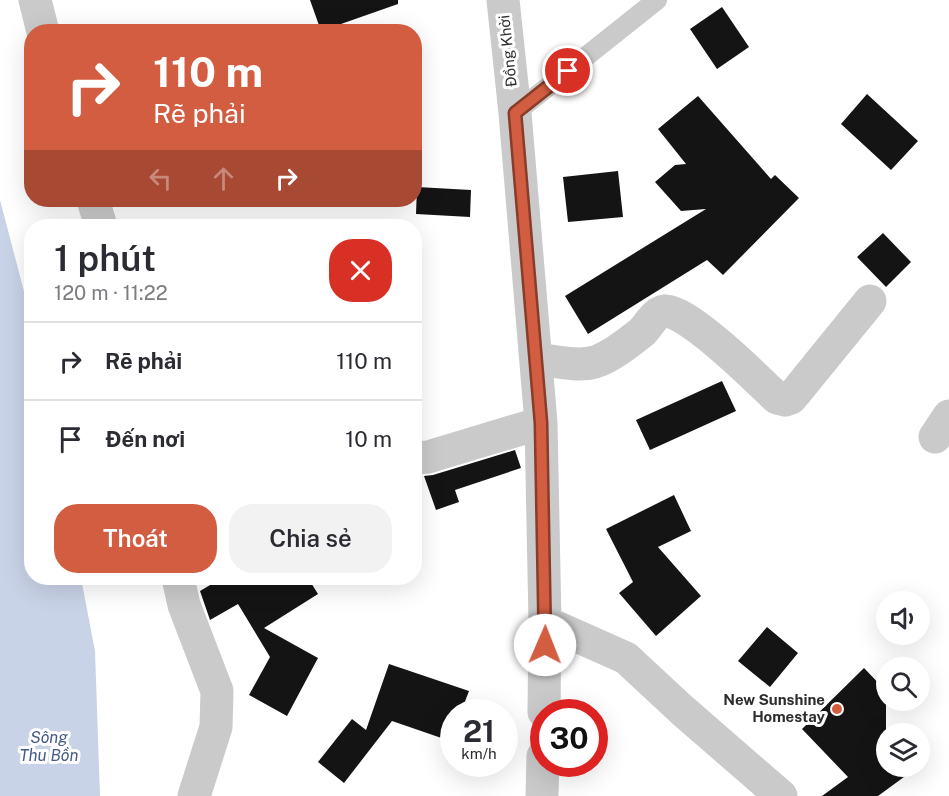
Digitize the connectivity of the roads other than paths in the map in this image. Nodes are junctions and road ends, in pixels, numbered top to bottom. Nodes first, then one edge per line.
1 (35, 0) edge
2 (503, 0) edge
3 (657, 0) edge
4 (41, 24) edge
5 (515, 113) junction
6 (870, 301) dead end
7 (536, 359) junction
8 (541, 423) junction
9 (422, 457) edge
10 (180, 585) edge
11 (545, 622) junction
12 (544, 699) edge
13 (542, 777) edge
14 (195, 796) edge
15 (542, 796) edge
16 (781, 796) edge

1 - 4 street
2 - 5 street, Đồng Khởi
3 - 5 lane
5 - 7 street, Đồng Khởi
6 - 7 street
7 - 8 street, Đồng Khởi
8 - 9 street
8 - 11 street, Đồng Khởi
10 - 14 street
11 - 12 street, Đồng Khởi
11 - 16 street
13 - 15 street

